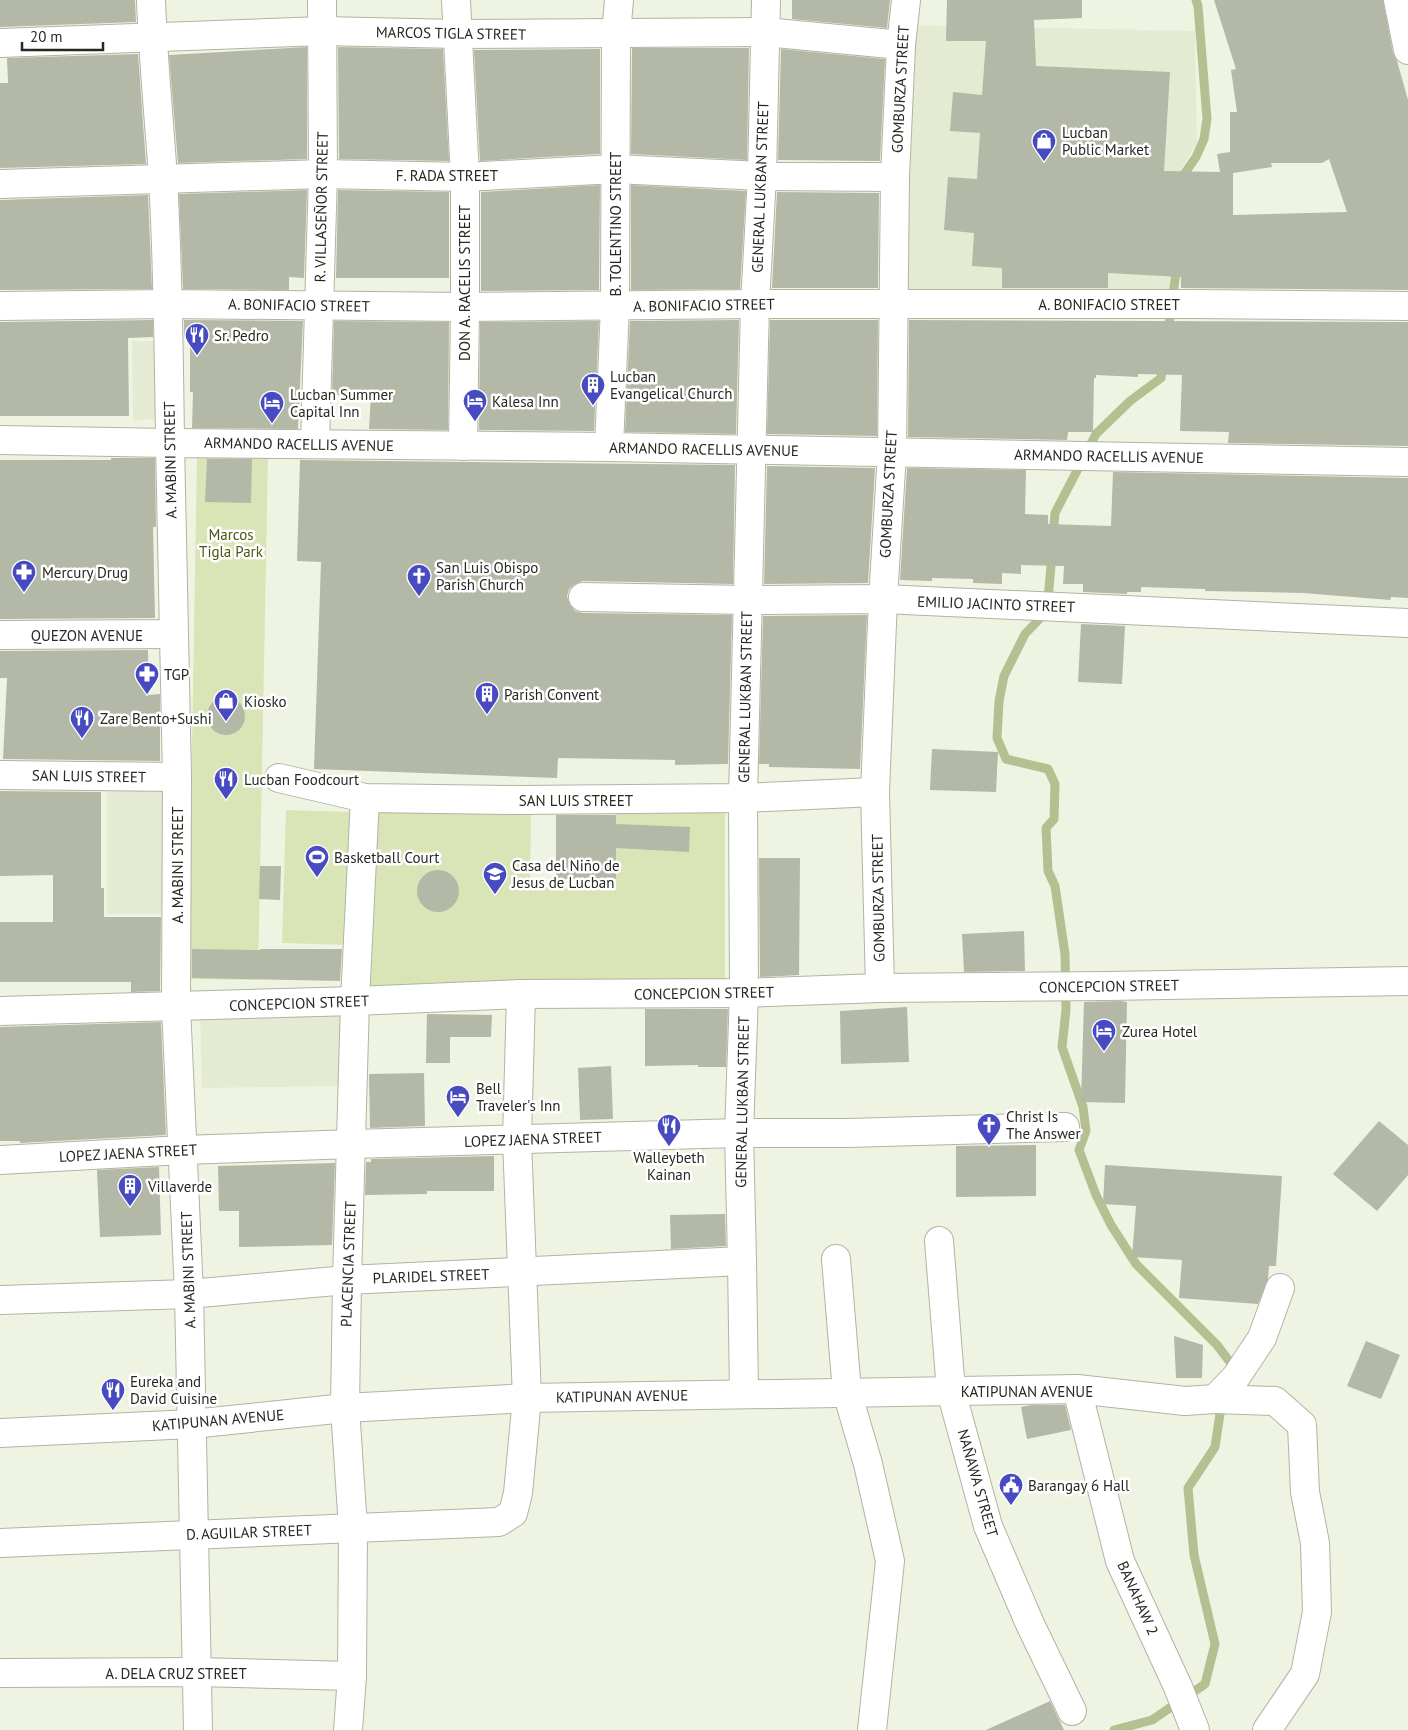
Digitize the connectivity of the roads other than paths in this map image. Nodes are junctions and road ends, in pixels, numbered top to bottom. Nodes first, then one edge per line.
1 (151, 0) edge
2 (322, 0) edge
3 (456, 0) edge
4 (619, 0) edge
5 (766, 0) edge
6 (906, 0) edge
7 (1398, 0) edge
8 (323, 31) junction
9 (765, 32) junction
10 (458, 34) junction
11 (616, 34) junction
12 (152, 38) junction
13 (1407, 41) edge
14 (0, 43) edge
15 (901, 45) junction
16 (615, 170) junction
17 (323, 174) junction
18 (465, 176) junction
19 (762, 176) junction
20 (895, 177) junction
21 (163, 178) junction
22 (0, 184) edge
23 (168, 304) junction
24 (756, 304) junction
25 (318, 305) junction
26 (893, 305) junction
27 (0, 306) edge
28 (615, 306) junction
29 (1408, 306) edge
30 (465, 307) junction
31 (0, 440) edge
32 (170, 443) junction
33 (315, 444) junction
34 (463, 446) junction
35 (609, 447) junction
36 (752, 450) junction
37 (892, 453) junction
38 (1408, 462) edge
39 (583, 597) dead end
40 (883, 599) junction
41 (748, 600) junction
42 (1408, 623) edge
43 (174, 634) junction
44 (0, 635) edge
45 (0, 775) edge
46 (177, 777) junction
47 (279, 778) dead end
48 (875, 792) junction
49 (365, 798) junction
50 (743, 798) junction
51 (1408, 981) edge
52 (880, 988) junction
53 (744, 993) junction
54 (521, 994) junction
55 (355, 1001) junction
56 (176, 1006) junction
57 (0, 1012) edge
58 (1065, 1127) dead end
59 (739, 1132) junction
60 (517, 1140) junction
61 (352, 1144) junction
62 (182, 1150) junction
63 (0, 1160) edge
64 (939, 1241) dead end
65 (836, 1259) dead end
66 (742, 1261) junction
67 (523, 1272) junction
68 (347, 1280) junction
69 (1280, 1288) dead end
70 (189, 1294) junction
71 (0, 1300) edge
72 (1077, 1389) junction
73 (952, 1391) junction
74 (847, 1392) junction
75 (744, 1394) junction
76 (527, 1398) junction
77 (1215, 1399) junction
78 (345, 1408) junction
79 (192, 1424) junction
80 (0, 1433) edge
81 (352, 1528) junction
82 (195, 1535) junction
83 (0, 1543) edge
84 (196, 1672) junction
85 (0, 1673) edge
86 (352, 1676) junction
87 (1072, 1711) dead end
88 (1194, 1727) edge
89 (198, 1730) edge
90 (348, 1730) edge
91 (872, 1730) edge
92 (1267, 1730) edge

1 - 12 street, A. MABINI STREET
2 - 8 street, R. VILLASEÑOR STREET
3 - 10 street, DON A. RACELIS STREET
4 - 11 street, B. TOLENTINO STREET
5 - 9 street, GENERAL LUKBAN STREET
6 - 15 street, GOMBURZA STREET
7 - 13 street
8 - 10 street, MARCOS TIGLA STREET
8 - 12 street, MARCOS TIGLA STREET
8 - 17 street, R. VILLASEÑOR STREET
9 - 11 street, MARCOS TIGLA STREET
9 - 15 street, MARCOS TIGLA STREET
9 - 19 street, GENERAL LUKBAN STREET
10 - 11 street, MARCOS TIGLA STREET
10 - 18 street, DON A. RACELIS STREET
11 - 16 street, B. TOLENTINO STREET
12 - 14 street, MARCOS TIGLA STREET
12 - 21 street, A. MABINI STREET
15 - 20 street, GOMBURZA STREET
16 - 18 street, F. RADA STREET
16 - 19 street, F. RADA STREET
16 - 28 street, B. TOLENTINO STREET
17 - 18 street, F. RADA STREET
17 - 21 street, F. RADA STREET
17 - 25 street, R. VILLASEÑOR STREET
18 - 30 street, DON A. RACELIS STREET
19 - 20 street, F. RADA STREET
19 - 24 street, GENERAL LUKBAN STREET
20 - 26 street, GOMBURZA STREET
21 - 22 street, F. RADA STREET
21 - 23 street, A. MABINI STREET
23 - 25 street, A. BONIFACIO STREET
23 - 27 street, A. BONIFACIO STREET
23 - 32 street, A. MABINI STREET
24 - 26 street, A. BONIFACIO STREET
24 - 28 street, A. BONIFACIO STREET
24 - 36 street, GENERAL LUKBAN STREET
25 - 30 street, A. BONIFACIO STREET
25 - 33 street, R. VILLASEÑOR STREET
26 - 29 street, A. BONIFACIO STREET
26 - 37 street, GOMBURZA STREET
28 - 30 street, A. BONIFACIO STREET
28 - 35 street, B. TOLENTINO STREET
30 - 34 street, DON A. RACELIS STREET
31 - 32 street, ARMANDO RACELLIS AVENUE
32 - 33 street, ARMANDO RACELLIS AVENUE
32 - 43 street, A. MABINI STREET
33 - 34 street, ARMANDO RACELLIS AVENUE
34 - 35 street, ARMANDO RACELLIS AVENUE
35 - 36 street, ARMANDO RACELLIS AVENUE
36 - 37 street, ARMANDO RACELLIS AVENUE
36 - 41 street, GENERAL LUKBAN STREET
37 - 38 street, ARMANDO RACELLIS AVENUE
37 - 40 street, GOMBURZA STREET
39 - 41 street, EMILIO JACINTO STREET
40 - 41 street, EMILIO JACINTO STREET
40 - 42 street, EMILIO JACINTO STREET
40 - 48 street, GOMBURZA STREET
41 - 50 street, GENERAL LUKBAN STREET
43 - 44 street, QUEZON AVENUE
43 - 46 street, A. MABINI STREET
45 - 46 street, SAN LUIS STREET
46 - 56 street, A. MABINI STREET
47 - 49 street, SAN LUIS STREET
48 - 50 street, SAN LUIS STREET
48 - 52 street, GOMBURZA STREET
49 - 50 street, SAN LUIS STREET
49 - 55 street, PLACENCIA STREET
50 - 53 street, GENERAL LUKBAN STREET
51 - 52 street, CONCEPCION STREET
52 - 53 street, CONCEPCION STREET
53 - 54 street, CONCEPCION STREET
53 - 59 street, GENERAL LUKBAN STREET
54 - 55 street, CONCEPCION STREET
54 - 60 street
55 - 56 street, CONCEPCION STREET
55 - 61 street, PLACENCIA STREET
56 - 57 street, CONCEPCION STREET
56 - 62 street, A. MABINI STREET
58 - 59 street, LOPEZ JAENA STREET
59 - 60 street, LOPEZ JAENA STREET
59 - 66 street, GENERAL LUKBAN STREET
60 - 61 street, LOPEZ JAENA STREET
60 - 67 street
61 - 62 street, LOPEZ JAENA STREET
61 - 68 street, PLACENCIA STREET
62 - 63 street, LOPEZ JAENA STREET
62 - 70 street, A. MABINI STREET
64 - 73 street, NAÑAWA STREET
65 - 74 street
66 - 67 street, PLARIDEL STREET
66 - 75 street, GENERAL LUKBAN STREET
67 - 68 street, PLARIDEL STREET
67 - 76 street
68 - 70 street, PLARIDEL STREET
68 - 78 street, PLACENCIA STREET
69 - 77 street
70 - 71 street, PLARIDEL STREET
70 - 79 street, A. MABINI STREET
72 - 73 street, KATIPUNAN AVENUE
72 - 77 street, KATIPUNAN AVENUE
72 - 88 street, BANAHAW 2
73 - 74 street, KATIPUNAN AVENUE
73 - 87 street, NAÑAWA STREET
74 - 75 street, KATIPUNAN AVENUE
74 - 91 street
75 - 76 street, KATIPUNAN AVENUE
76 - 78 street, KATIPUNAN AVENUE
76 - 81 street, D. AGUILAR STREET
77 - 92 street, KATIPUNAN AVENUE
78 - 79 street, KATIPUNAN AVENUE
78 - 81 street, PLACENCIA STREET
79 - 80 street, KATIPUNAN AVENUE
79 - 82 street, A. MABINI STREET
81 - 82 street, D. AGUILAR STREET
81 - 86 street, PLACENCIA STREET
82 - 83 street, D. AGUILAR STREET
82 - 84 street, A. MABINI STREET
84 - 85 street, A. DELA CRUZ STREET
84 - 86 street, A. DELA CRUZ STREET
84 - 89 street, A. MABINI STREET
86 - 90 street, PLACENCIA STREET

